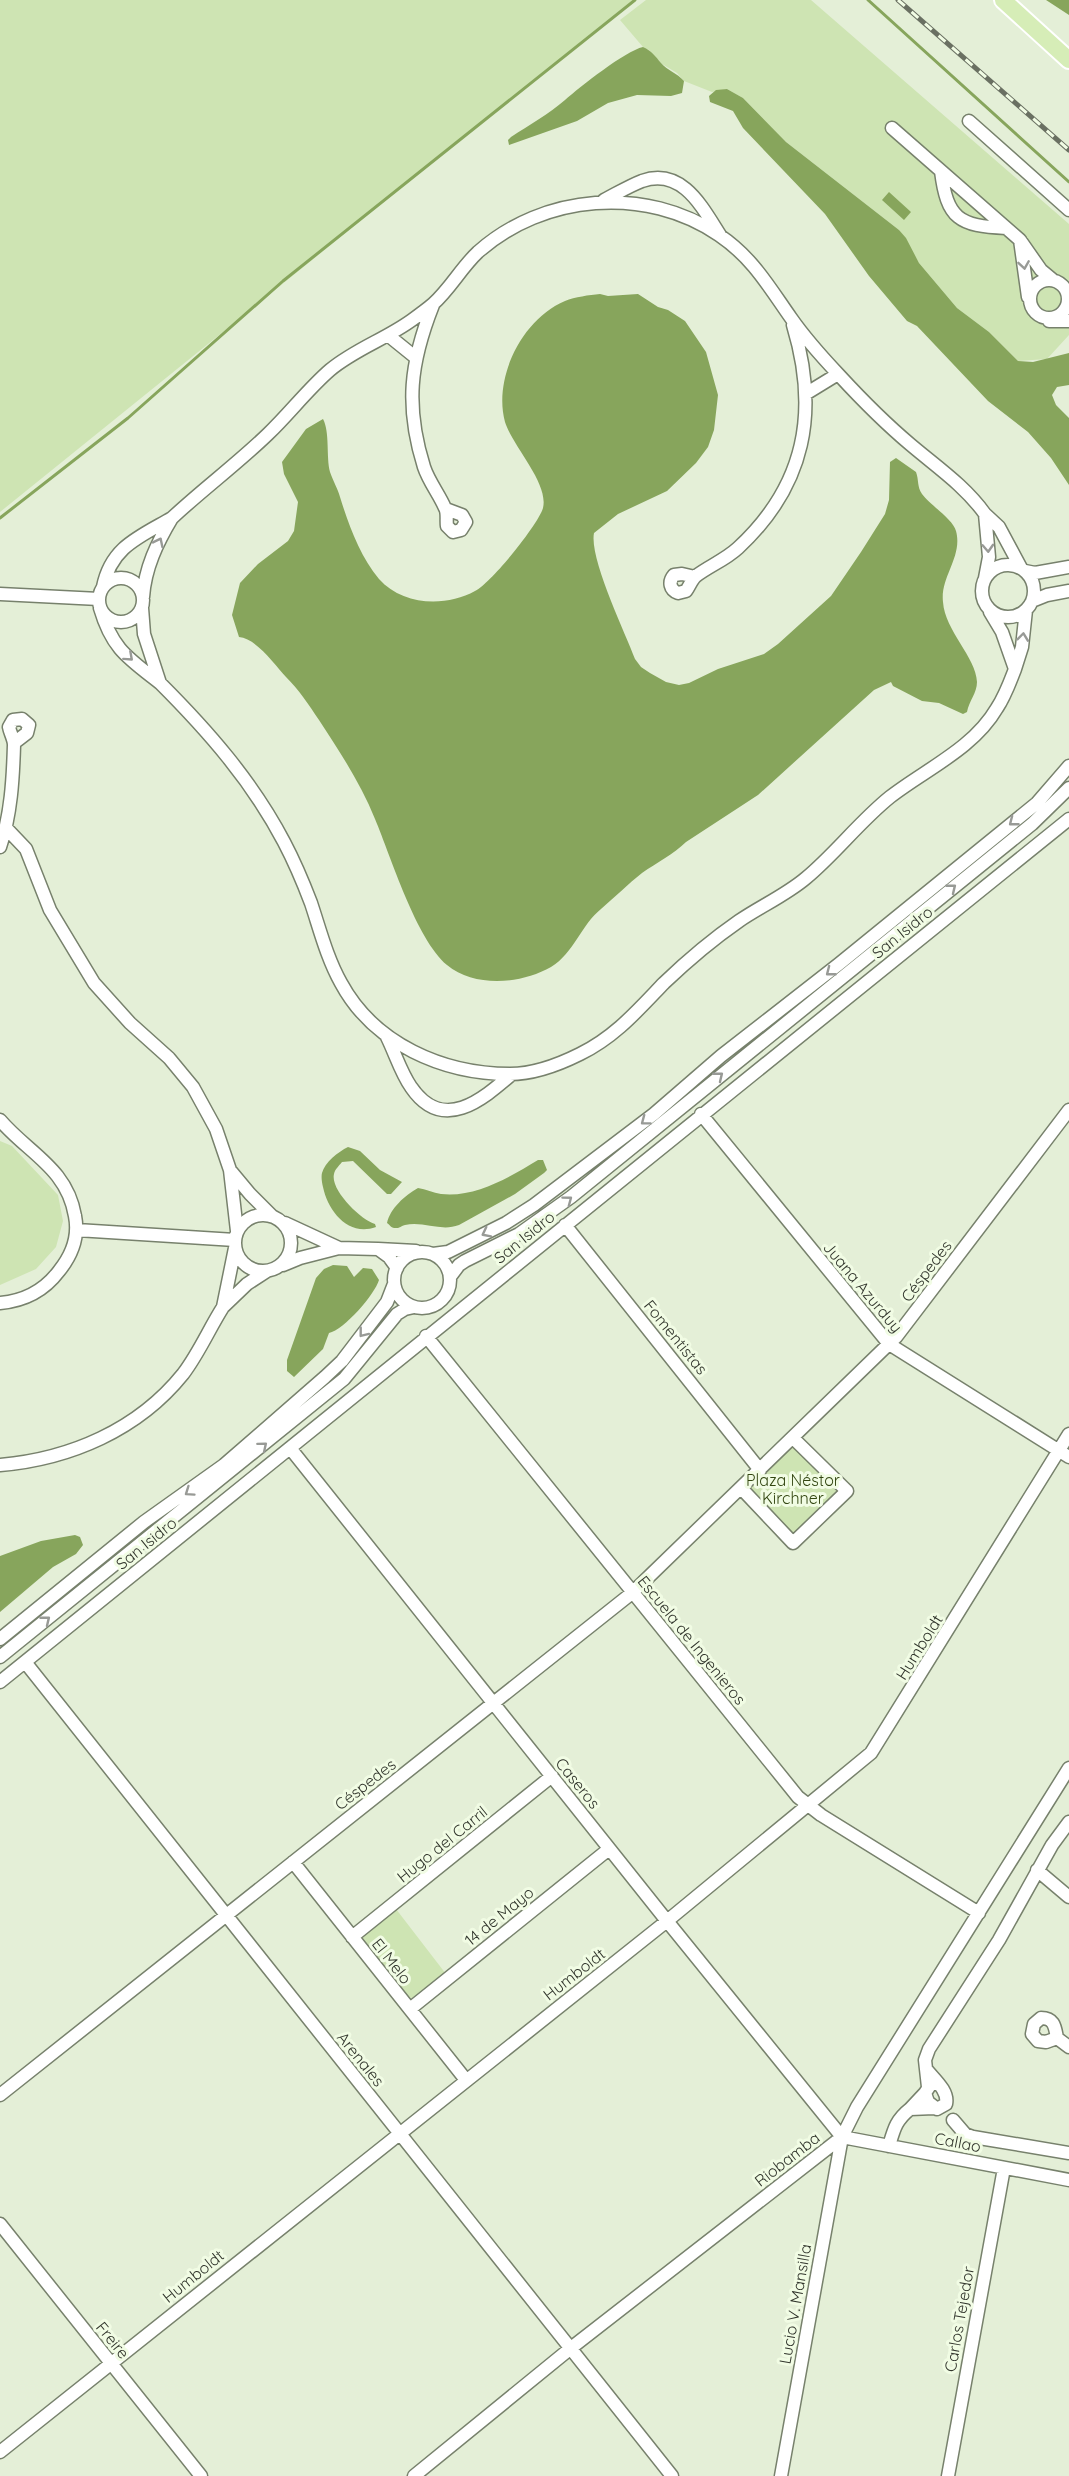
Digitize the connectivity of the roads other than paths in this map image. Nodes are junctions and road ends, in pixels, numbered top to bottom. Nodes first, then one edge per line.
1 (1003, 0) edge
2 (1069, 60) edge
3 (969, 121) dead end
4 (892, 128) dead end
5 (941, 171) junction
6 (600, 202) junction
7 (1069, 210) edge
8 (1006, 228) junction
9 (720, 236) junction
10 (1020, 240) junction
11 (1064, 285) edge
12 (1029, 301) junction
13 (434, 303) junction
14 (1040, 316) junction
15 (791, 318) junction
16 (1069, 321) edge
17 (390, 336) junction
18 (415, 357) junction
19 (838, 374) junction
20 (807, 393) junction
21 (446, 509) dead end
22 (985, 514) junction
23 (172, 519) junction
24 (1069, 567) edge
25 (1023, 570) junction
26 (694, 577) dead end
27 (984, 580) junction
28 (1069, 591) edge
29 (0, 594) edge
30 (101, 598) junction
31 (142, 603) junction
32 (1029, 606) junction
33 (988, 608) junction
34 (1015, 669) junction
35 (160, 683) junction
36 (14, 743) dead end
37 (1069, 766) edge
38 (1069, 788) edge
39 (1041, 807) junction
40 (1069, 819) edge
41 (6, 828) junction
42 (0, 847) edge
43 (387, 1038) junction
44 (512, 1074) junction
45 (678, 1102) junction
46 (1069, 1110) edge
47 (701, 1114) junction
48 (1, 1123) edge
49 (230, 1170) junction
50 (277, 1219) junction
51 (565, 1225) junction
52 (77, 1230) junction
53 (236, 1239) junction
54 (339, 1248) junction
55 (378, 1249) junction
56 (428, 1253) junction
57 (397, 1268) junction
58 (274, 1269) junction
59 (450, 1277) junction
60 (394, 1284) junction
61 (0, 1303) edge
62 (223, 1307) junction
63 (414, 1307) junction
64 (426, 1336) junction
65 (889, 1344) junction
66 (1069, 1434) edge
67 (794, 1438) junction
68 (290, 1448) junction
69 (1064, 1453) edge
70 (0, 1464) edge
71 (760, 1470) junction
72 (210, 1483) junction
73 (741, 1488) junction
74 (632, 1593) junction
75 (0, 1639) edge
76 (0, 1657) edge
77 (25, 1662) junction
78 (0, 1682) edge
79 (493, 1704) junction
80 (1069, 1768) edge
81 (552, 1776) junction
82 (808, 1806) junction
83 (1069, 1822) edge
84 (609, 1849) junction
85 (293, 1862) junction
86 (1037, 1870) junction
87 (1069, 1896) edge
88 (979, 1913) junction
89 (226, 1915) junction
90 (667, 1921) junction
91 (352, 1937) junction
92 (410, 2009) junction
93 (1057, 2038) dead end
94 (1069, 2046) edge
95 (466, 2080) junction
96 (931, 2088) junction
97 (0, 2095) edge
98 (947, 2100) junction
99 (936, 2108) junction
100 (910, 2109) junction
101 (953, 2120) junction
102 (399, 2133) junction
103 (842, 2137) junction
104 (889, 2146) junction
105 (1069, 2153) edge
106 (1004, 2168) junction
107 (1069, 2180) edge
108 (0, 2224) edge
109 (571, 2348) junction
110 (111, 2363) junction
111 (0, 2452) edge
112 (201, 2476) edge
113 (414, 2476) edge
114 (672, 2476) edge
115 (781, 2476) edge
116 (948, 2476) edge

1 - 2 main road
3 - 7 street
4 - 5 street
5 - 8 street
5 - 8 street
6 - 9 street
6 - 9 street
6 - 13 street
8 - 10 street
9 - 15 street
10 - 11 street
10 -> 12 street
11 - 12 street
11 - 14 street
12 - 14 street
13 - 17 street
13 - 18 street
14 - 16 street
15 - 19 street
15 - 20 street
17 - 18 street
17 - 23 street
18 - 21 street
19 - 20 street
19 - 22 street
20 - 26 street
22 - 25 street
22 -> 27 street
23 - 30 street
31 -> 23 street
24 - 25 street
25 - 27 street
25 - 32 street
27 - 33 street
28 - 32 street
29 - 30 street
30 - 31 street
30 - 31 street
30 -> 35 street
31 - 35 street
32 - 33 street
34 -> 32 street
33 - 34 street
34 - 44 street
35 - 43 street
36 - 41 street
37 - 39 street
38 - 39 street
39 - 45 street
40 - 47 street, San Isidro
41 - 42 street
41 - 49 street
43 - 44 street
43 - 44 street
45 -> 56 street
59 -> 45 street
46 - 65 street, Céspedes
47 - 51 street, San Isidro
47 - 65 street, Juana Azurduy
48 - 52 street
49 - 50 street
49 - 53 street
50 - 53 street
50 - 54 street
50 - 58 street
51 - 64 street, San Isidro
51 - 71 street, Fomentistas
52 - 53 street
52 - 61 street
53 - 58 street
53 - 62 street
54 - 55 street
54 - 58 street
55 - 56 street
55 - 57 street
56 - 57 street
56 - 59 street
57 - 60 street
58 - 62 street
59 - 63 street
60 - 63 street
60 -> 72 street
62 - 70 street
72 -> 63 street
64 - 68 street, San Isidro
64 - 74 street, Escuela de Ingenieros
65 - 67 street, Céspedes
65 - 69 street, Juana Azurduy
66 - 69 street, Humboldt
67 - 71 street, Céspedes
67 - 73 street
68 - 77 street, San Isidro
68 - 79 street, Caseros
69 - 82 street, Humboldt
71 - 73 street, Céspedes
72 -> 75 street
76 -> 72 street
73 - 74 street, Céspedes
74 - 79 street, Céspedes
74 - 82 street, Escuela de Ingenieros
77 - 78 street, San Isidro
77 - 89 street, Arenales
79 - 81 street, Caseros
79 - 85 street, Céspedes
80 - 88 street, Riobamba
81 - 84 street, Caseros
81 - 91 street, Hugo del Carril
82 - 88 street, Escuela de Ingenieros
82 - 90 street, Humboldt
83 - 86 street
84 - 90 street, Caseros
84 - 92 street, 14 de Mayo
85 - 89 street, Céspedes
85 - 91 street, El Melo
86 - 87 street
86 - 96 street
88 - 103 street, Riobamba
89 - 97 street, Céspedes
89 - 102 street, Arenales
90 - 95 street, Humboldt
90 - 103 street, Caseros
91 - 92 street, El Melo
92 - 95 street, El Melo
93 - 94 street
95 - 102 street, Humboldt
96 - 98 street
96 - 99 street
96 - 100 street
98 - 99 street
98 - 101 street
99 - 100 street
99 - 101 street
100 - 104 street
101 - 105 street
102 - 109 street, Arenales
102 - 110 street, Humboldt
103 - 104 street, Callao
103 - 109 street, Riobamba
103 - 115 street, Lucio V. Mansilla
104 - 106 street, Callao
106 - 107 street, Callao
106 - 116 street, Carlos Tejedor
108 - 110 street, Freire
109 - 113 street, Riobamba
109 - 114 street, Arenales
110 - 111 street, Humboldt
110 - 112 street, Freire

